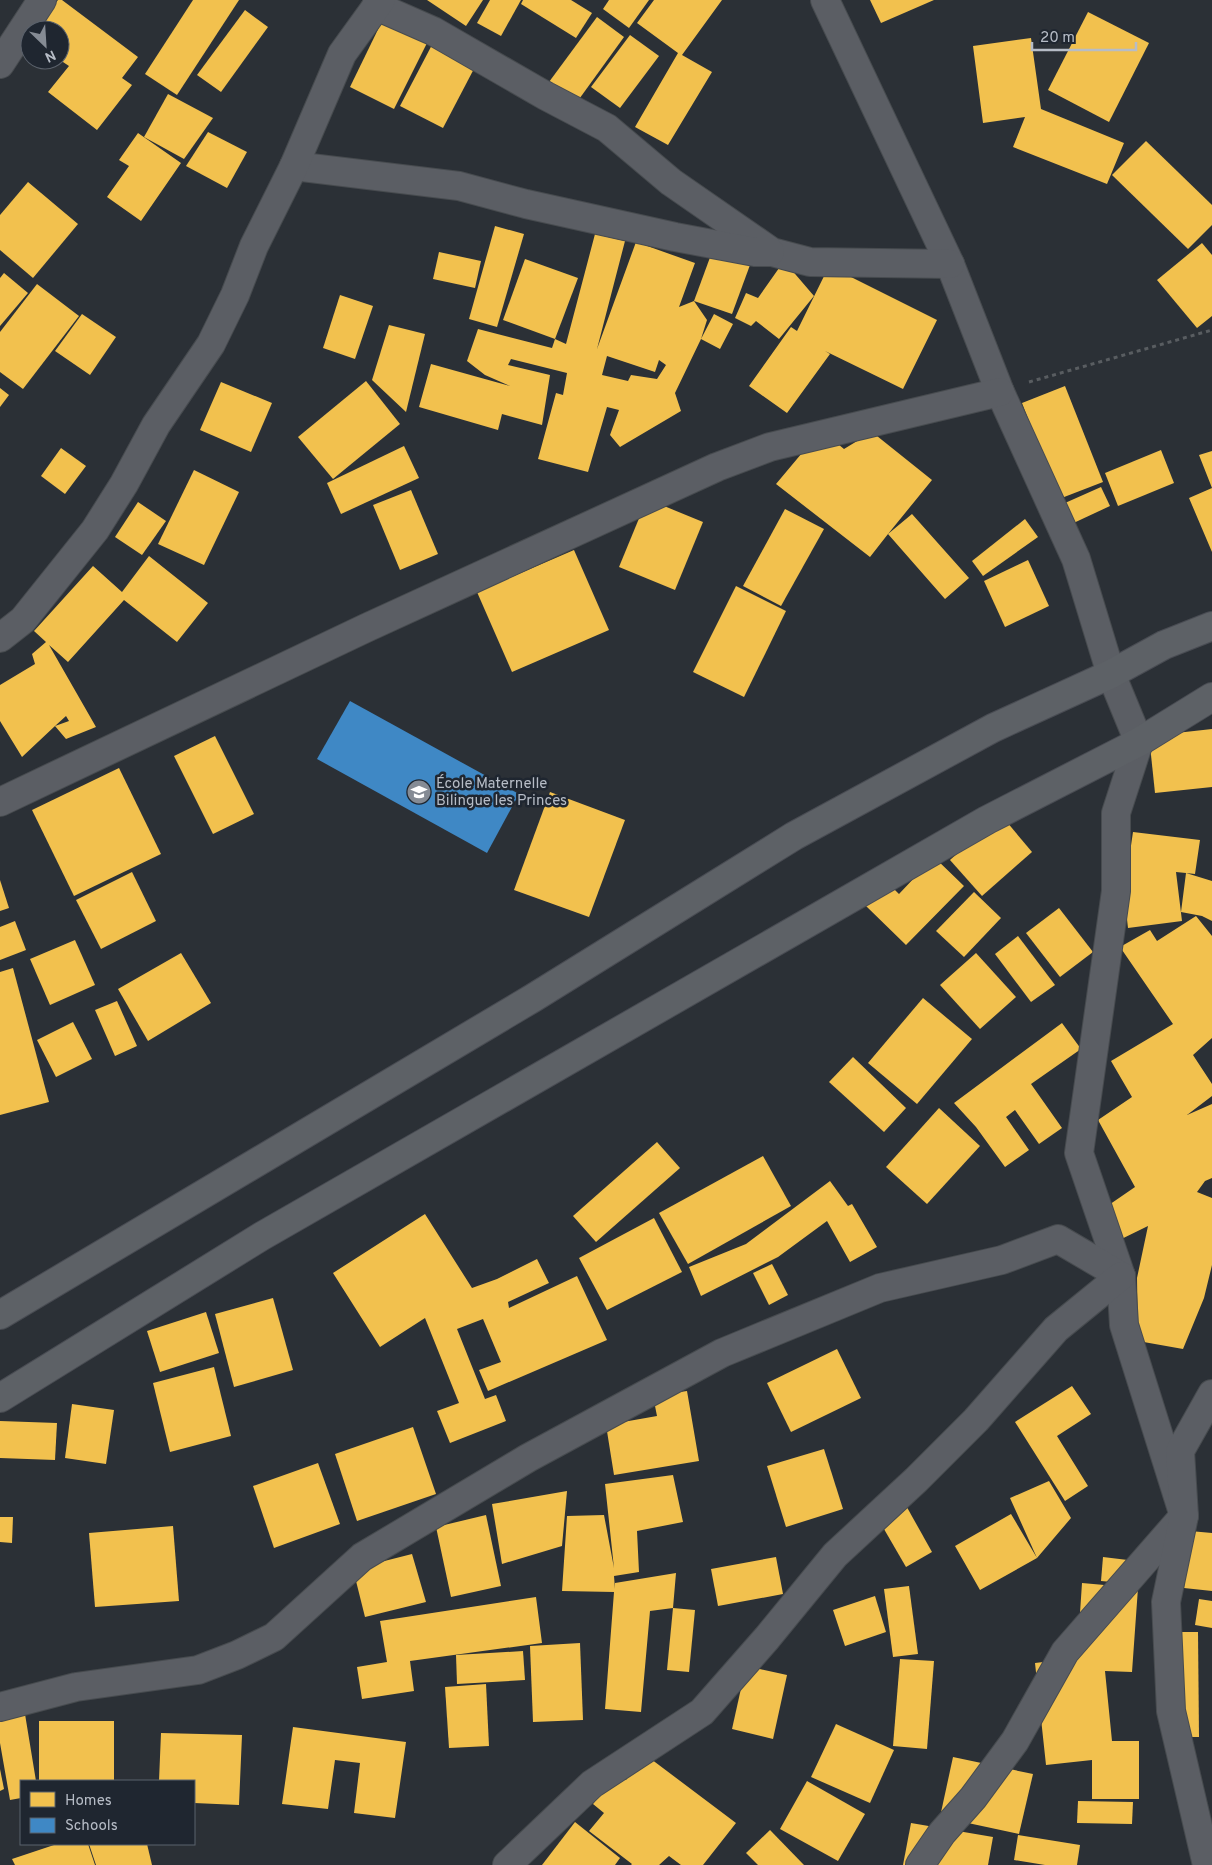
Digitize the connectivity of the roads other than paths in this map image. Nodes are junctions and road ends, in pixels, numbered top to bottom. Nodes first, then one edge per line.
1 (42, 0) edge
2 (824, 0) edge
3 (378, 3) edge
4 (0, 64) edge
5 (294, 166) junction
6 (772, 252) junction
7 (950, 264) junction
8 (1000, 392) junction
9 (1212, 626) edge
10 (0, 638) edge
11 (1111, 674) junction
12 (1212, 697) edge
13 (1139, 742) junction
14 (0, 802) edge
15 (1122, 1276) junction
16 (0, 1315) edge
17 (1212, 1394) edge
18 (0, 1398) edge
19 (1184, 1516) junction
20 (0, 1708) edge
21 (507, 1865) edge
22 (920, 1865) edge
23 (1208, 1865) edge

1 - 4 street
2 - 7 street
3 - 5 street
3 - 6 street
5 - 6 street
5 - 10 street
6 - 7 street
7 - 8 street
8 - 11 street
8 - 14 street
9 - 11 main road
11 - 13 street
11 - 16 main road
12 - 13 main road
13 - 15 street
13 - 18 main road
15 - 19 street
15 - 20 street
15 - 21 street
17 - 19 street
19 - 22 street
19 - 23 street

